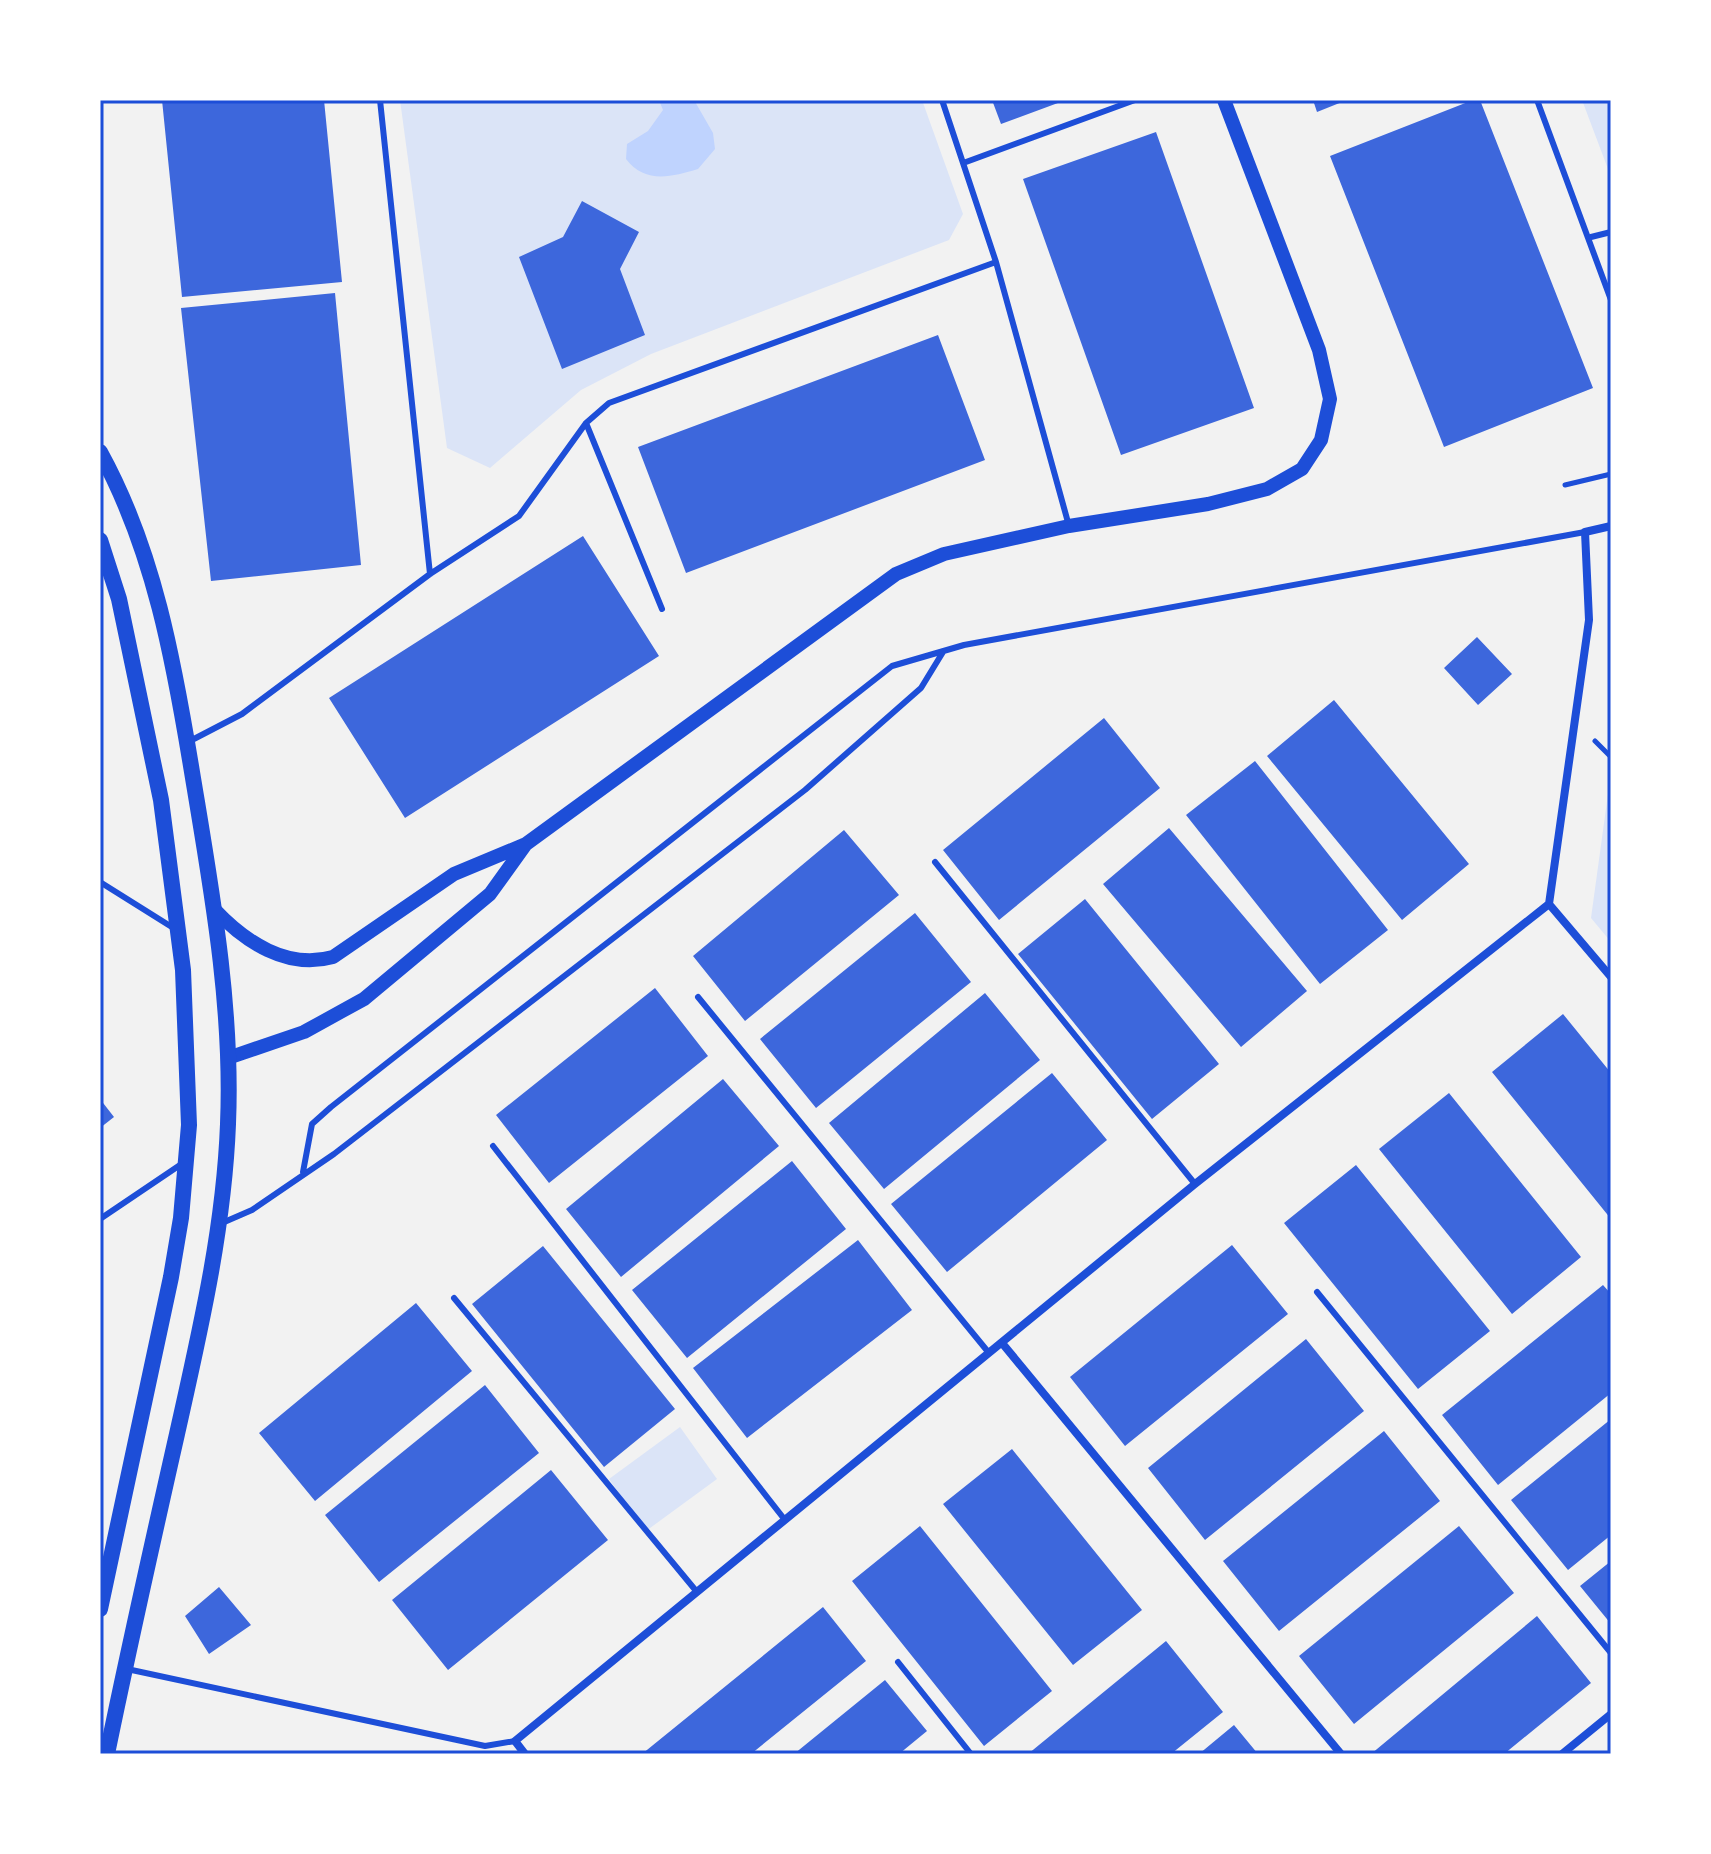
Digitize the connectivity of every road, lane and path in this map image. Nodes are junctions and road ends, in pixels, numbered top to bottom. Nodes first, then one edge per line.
1 (380, 100) edge
2 (942, 100) edge
3 (1135, 100) edge
4 (1224, 100) edge
5 (1537, 100) edge
6 (966, 162) junction
7 (1611, 232) edge
8 (1591, 237) junction
9 (996, 262) junction
10 (1611, 300) edge
11 (586, 423) junction
12 (100, 452) edge
13 (1611, 474) edge
14 (1565, 485) dead end
15 (1069, 526) junction
16 (1611, 526) edge
17 (1585, 532) junction
18 (100, 540) edge
19 (430, 574) junction
20 (662, 609) dead end
21 (943, 652) junction
22 (187, 742) junction
23 (526, 844) junction
24 (935, 862) dead end
25 (100, 882) edge
26 (1549, 904) junction
27 (214, 909) junction
28 (179, 931) junction
29 (1611, 977) edge
30 (698, 997) dead end
31 (228, 1058) junction
32 (493, 1146) dead end
33 (188, 1160) junction
34 (303, 1172) junction
35 (1195, 1184) junction
36 (100, 1219) edge
37 (221, 1223) junction
38 (1317, 1292) dead end
39 (454, 1298) dead end
40 (1002, 1343) junction
41 (989, 1353) junction
42 (785, 1520) junction
43 (697, 1592) junction
44 (100, 1609) edge
45 (1611, 1653) edge
46 (898, 1662) dead end
47 (125, 1668) junction
48 (1611, 1714) edge
49 (515, 1741) junction
50 (107, 1754) edge
51 (525, 1754) edge
52 (971, 1754) edge
53 (1341, 1754) edge
54 (1562, 1754) edge

1 - 19 lane
2 - 6 lane
3 - 6 lane
4 - 15 street
5 - 8 lane
6 - 9 lane
7 - 8 lane
8 - 10 lane
9 - 11 lane
9 - 15 lane
11 - 19 lane
11 - 20 lane
12 - 22 main road
13 - 14 path
15 - 23 street
16 - 17 street
17 - 21 lane
17 - 26 street
18 - 28 main road
19 - 22 lane
21 - 34 lane
21 - 34 lane
22 - 27 main road
23 - 27 street
23 - 31 street
24 - 35 lane
25 - 28 lane
26 - 29 street
26 - 35 street
27 - 31 main road
28 - 33 main road
30 - 41 lane
31 - 37 main road
32 - 42 lane
33 - 36 lane
33 - 44 main road
34 - 37 lane
35 - 40 street
37 - 47 main road
38 - 45 lane
39 - 43 lane
40 - 41 street
40 - 53 street
41 - 42 street
42 - 43 street
43 - 49 street
46 - 52 lane
47 - 49 lane
47 - 50 main road
48 - 54 street
49 - 51 street

